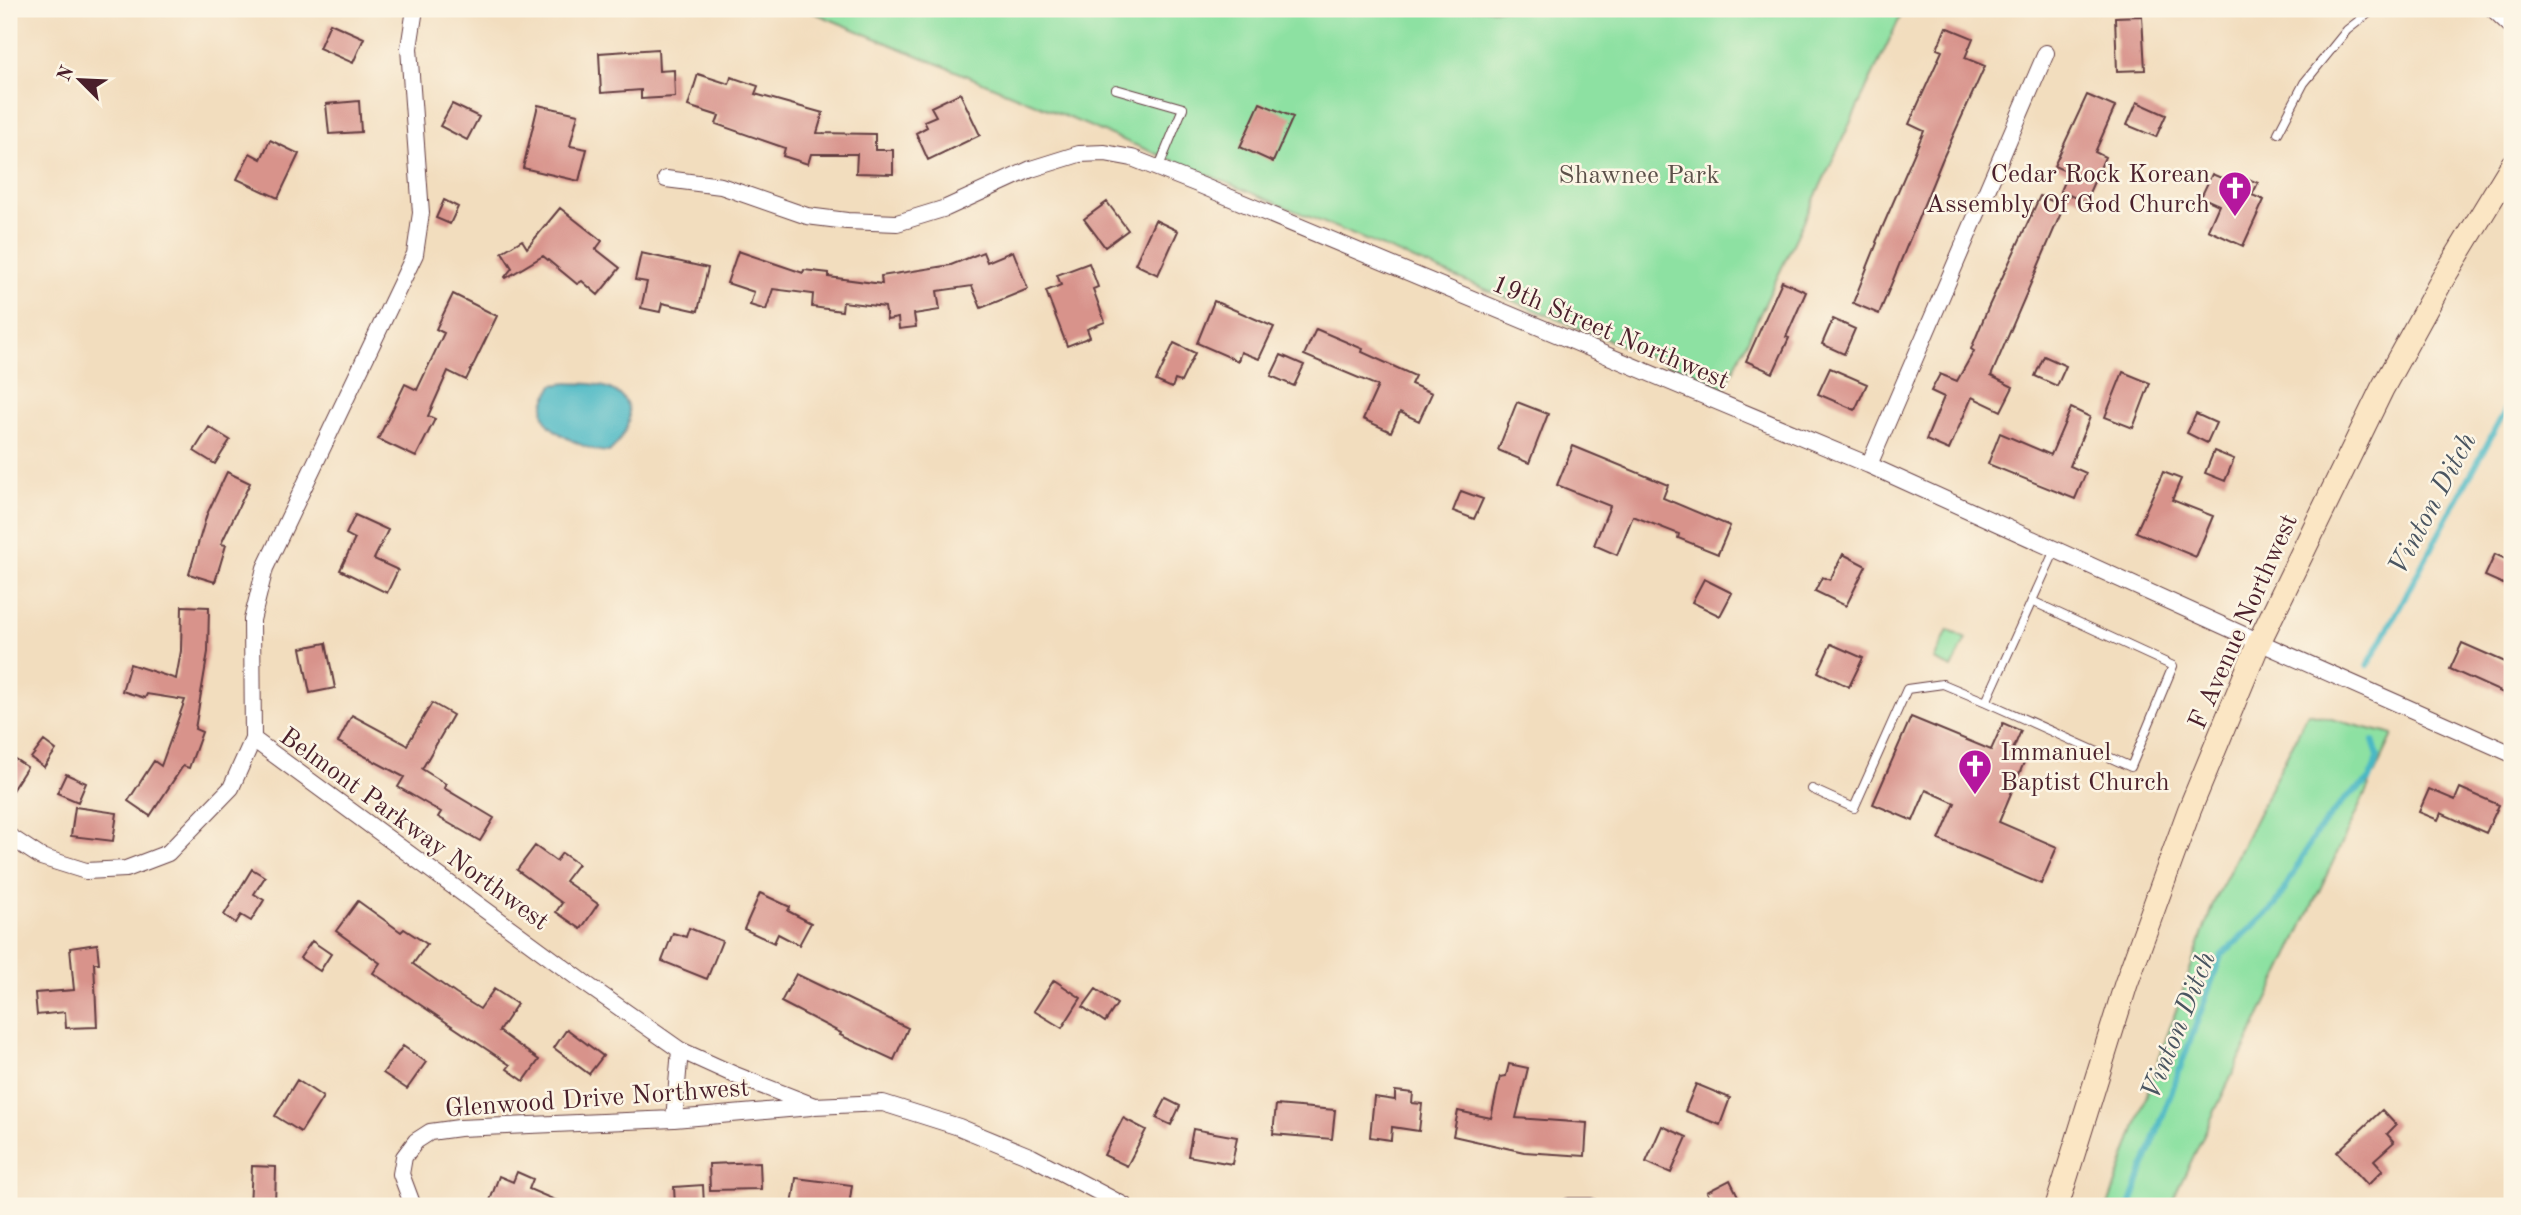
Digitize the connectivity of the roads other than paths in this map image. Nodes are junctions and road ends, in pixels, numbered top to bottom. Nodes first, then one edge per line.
1 (415, 9) edge
2 (2374, 9) edge
3 (2493, 9) edge
4 (2512, 27) edge
5 (2046, 53) dead end
6 (1116, 89) dead end
7 (2278, 133) dead end
8 (2512, 165) edge
9 (1158, 169) junction
10 (666, 179) dead end
11 (1869, 465) junction
12 (2055, 550) junction
13 (2032, 601) junction
14 (2259, 642) junction
15 (1986, 702) junction
16 (253, 739) junction
17 (2512, 754) edge
18 (1812, 789) dead end
19 (9, 836) edge
20 (680, 1050) junction
21 (814, 1106) junction
22 (674, 1119) junction
23 (413, 1206) edge
24 (1125, 1206) edge
25 (1569, 1206) edge
26 (1591, 1206) edge
27 (2057, 1206) edge

1 - 16 street, Belmont Parkway Northwest
2 - 7 lane
3 - 4 street
5 - 11 street
6 - 9 lane
8 - 14 main road, F Avenue Northwest
9 - 10 street, 19th Street Northwest
9 - 11 street, 19th Street Northwest
11 - 12 street, 19th Street Northwest
12 - 13 lane
12 - 14 street, 19th Street Northwest
13 - 15 lane
13 - 15 lane
14 - 17 street, 19th Street Northwest
14 - 27 main road, F Avenue Northwest
15 - 18 lane
16 - 19 street
16 - 20 street, Belmont Parkway Northwest
20 - 21 street, Belmont Parkway Northwest
20 - 22 street
21 - 22 street, Glenwood Drive Northwest
21 - 24 street, Belmont Parkway Northwest
22 - 23 street, Glenwood Drive Northwest
25 - 26 street

